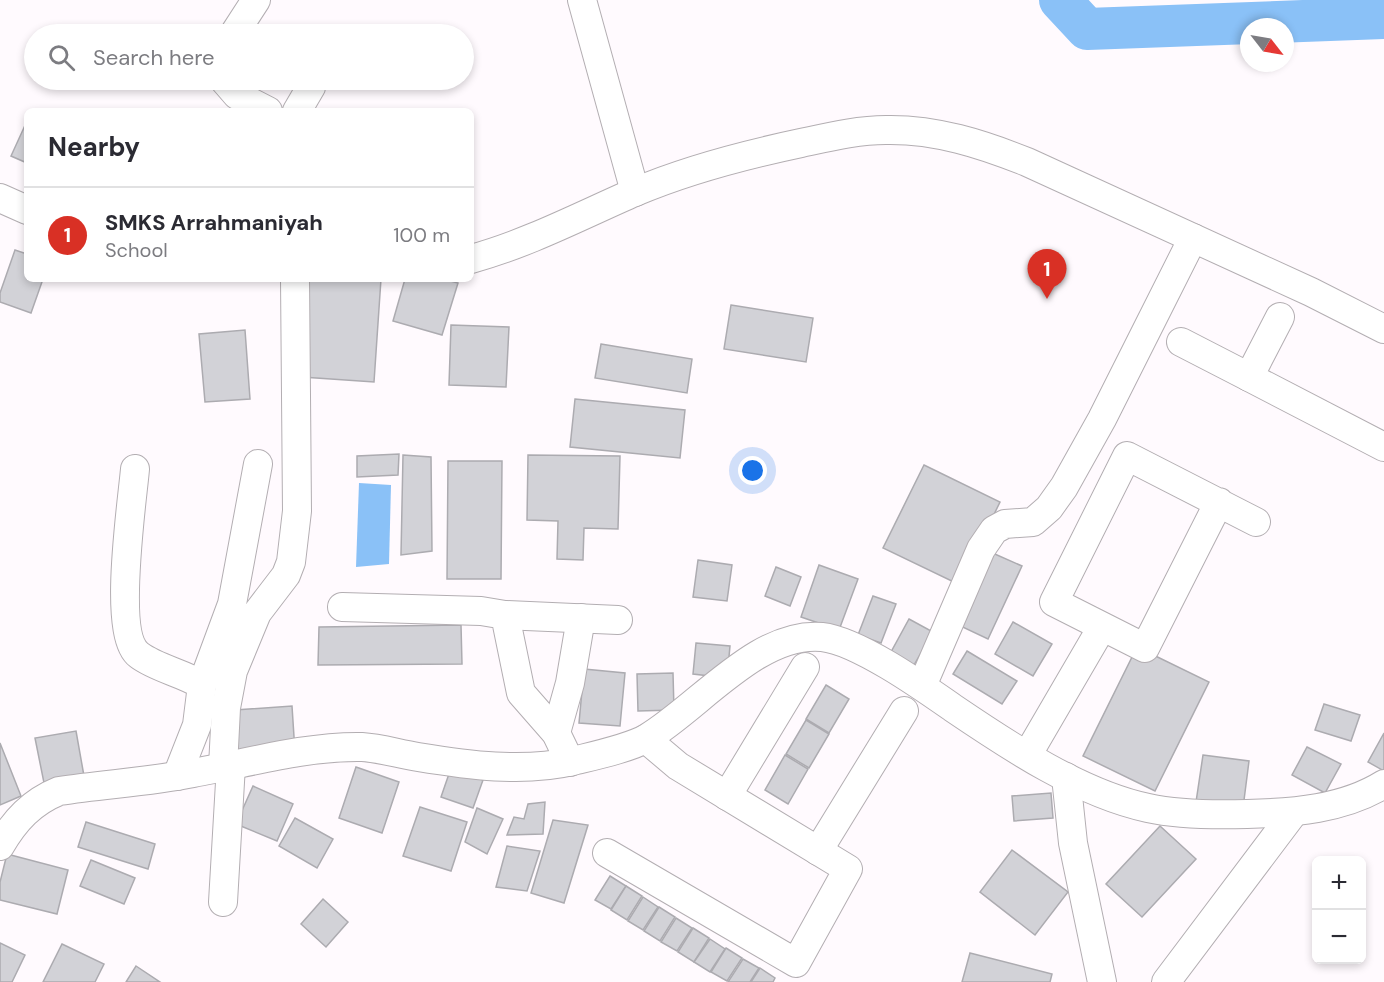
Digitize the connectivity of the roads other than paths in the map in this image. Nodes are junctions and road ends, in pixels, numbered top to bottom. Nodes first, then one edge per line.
1 (256, 0) edge
2 (582, 0) edge
3 (240, 24) edge
4 (233, 90) edge
5 (309, 90) edge
6 (262, 108) edge
7 (299, 108) edge
8 (635, 192) junction
9 (0, 198) edge
10 (24, 209) edge
11 (1192, 238) junction
12 (474, 258) edge
13 (295, 282) edge
14 (1280, 317) dead end
15 (1384, 329) edge
16 (1180, 342) dead end
17 (1248, 376) junction
18 (1091, 438) junction
19 (1384, 447) edge
20 (1127, 456) junction
21 (258, 464) dead end
22 (135, 469) dead end
23 (1219, 502) junction
24 (1256, 522) dead end
25 (342, 607) dead end
26 (505, 615) junction
27 (581, 618) junction
28 (618, 620) dead end
29 (1102, 627) junction
30 (805, 668) dead end
31 (202, 685) junction
32 (922, 686) junction
33 (904, 711) dead end
34 (556, 733) junction
35 (645, 739) junction
36 (1028, 754) junction
37 (570, 762) junction
38 (227, 766) junction
39 (177, 776) junction
40 (1066, 777) junction
41 (1384, 784) edge
42 (727, 796) junction
43 (1294, 812) junction
44 (0, 846) edge
45 (818, 851) junction
46 (607, 854) dead end
47 (223, 902) dead end
48 (1174, 980) edge
49 (1102, 982) edge

1 - 3 street
2 - 8 street
4 - 6 street
5 - 7 street
8 - 11 street
8 - 12 street
9 - 10 street
11 - 15 street
11 - 18 street
13 - 38 street
14 - 17 street
16 - 17 street
17 - 19 street
18 - 20 street
18 - 32 street
20 - 23 street
20 - 29 street
21 - 31 street
22 - 31 street
23 - 24 street
23 - 29 street
25 - 26 street
26 - 27 street
26 - 34 street
27 - 28 street
27 - 34 street
29 - 36 street
30 - 42 street
31 - 39 street
32 - 35 street
32 - 36 street
33 - 45 street
34 - 37 street
35 - 37 street
35 - 42 street
36 - 40 street
37 - 38 street
38 - 39 street
38 - 47 street
39 - 44 street
40 - 43 street
40 - 49 street
41 - 43 street
42 - 45 street
43 - 48 street
45 - 46 street

